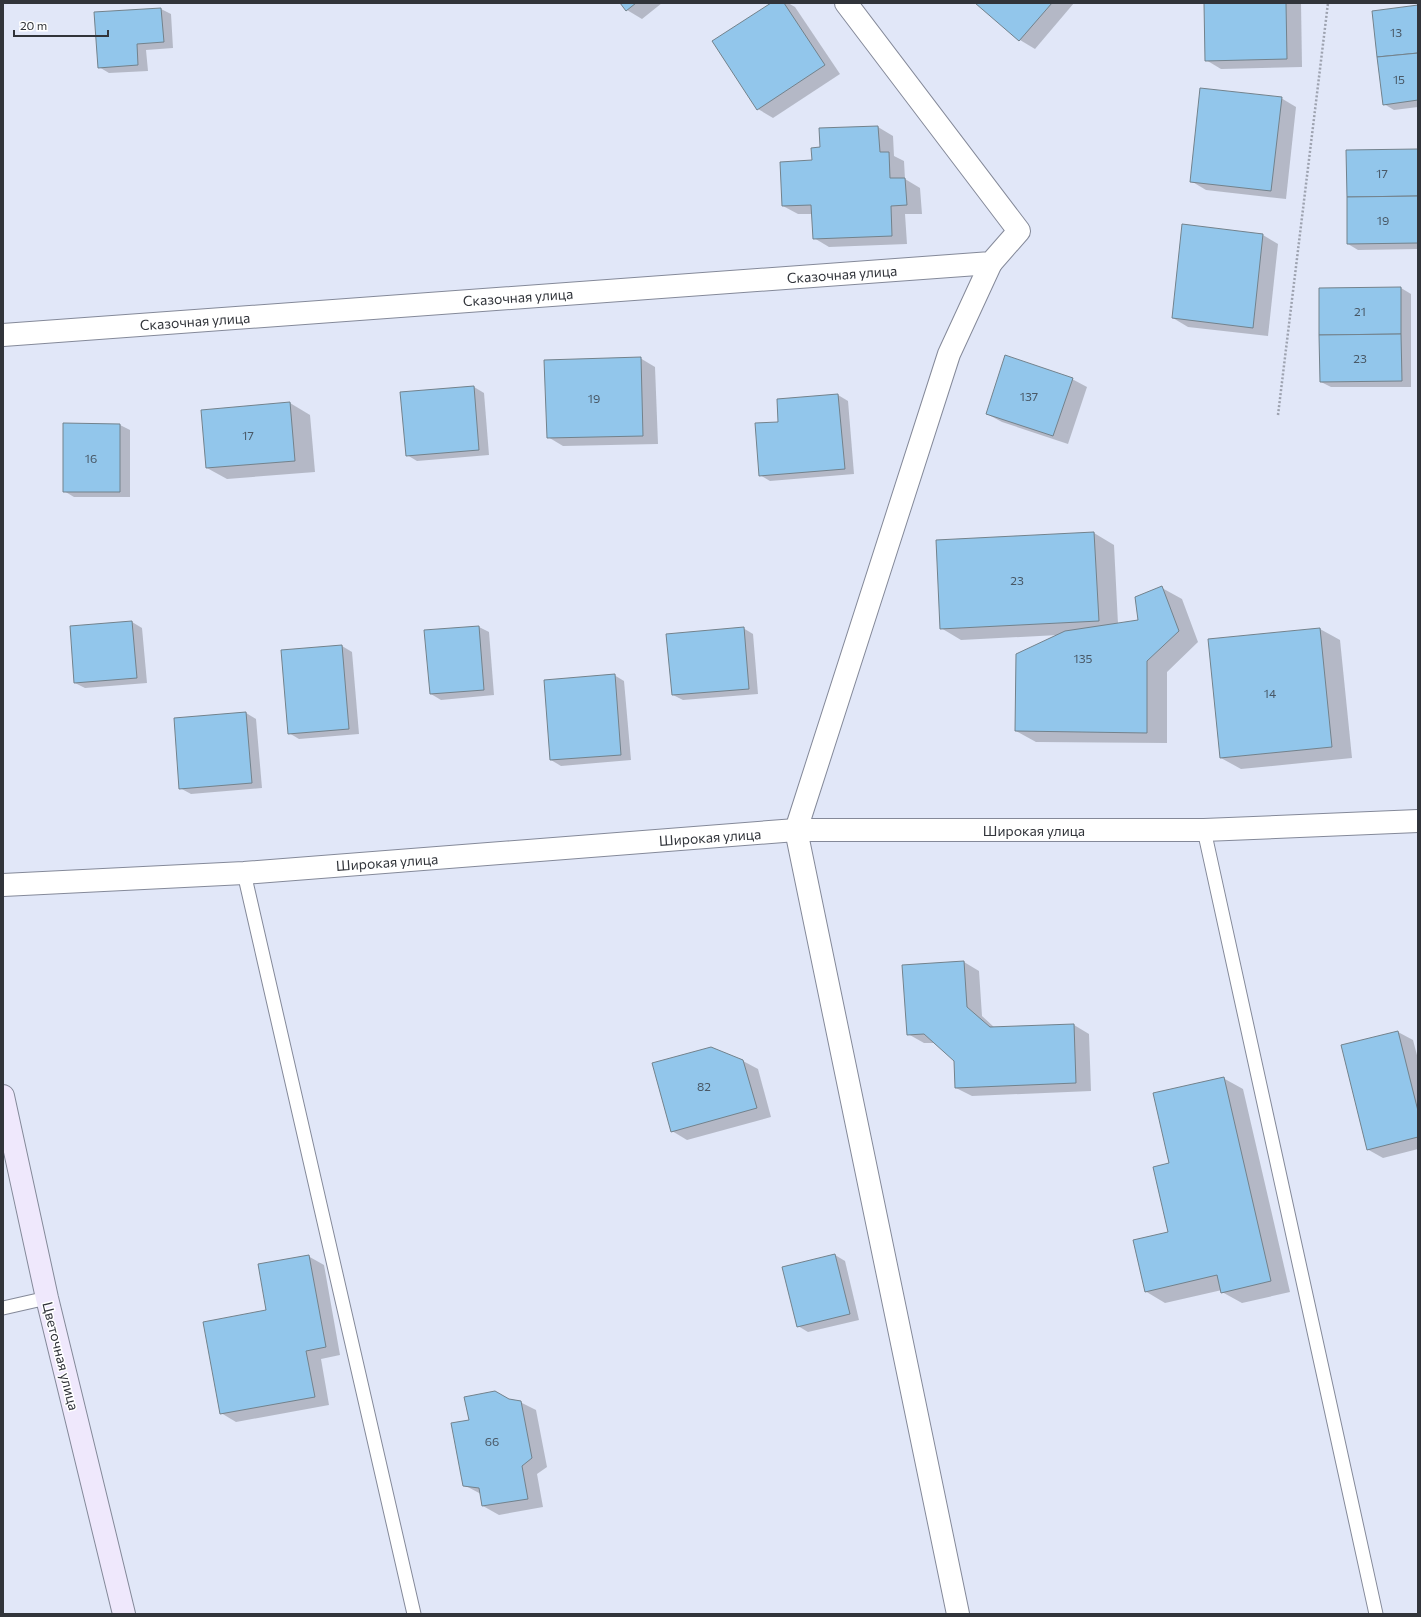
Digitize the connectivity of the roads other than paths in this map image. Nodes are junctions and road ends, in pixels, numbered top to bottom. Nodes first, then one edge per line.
1 (846, 3) edge
2 (991, 263) junction
3 (3, 335) edge
4 (1418, 820) edge
5 (796, 830) junction
6 (1204, 830) junction
7 (244, 873) junction
8 (3, 885) edge
9 (3, 1096) edge
10 (47, 1298) junction
11 (3, 1308) edge
12 (124, 1614) edge
13 (414, 1614) edge
14 (958, 1614) edge
15 (1376, 1614) edge

1 - 2 street
2 - 3 street, Сказочная улица
2 - 5 street
4 - 6 street, Широкая улица
5 - 6 street, Широкая улица
5 - 7 street, Широкая улица
5 - 14 street
6 - 15 lane
7 - 8 street, Широкая улица
7 - 13 lane
9 - 10 street, Цветочная улица
10 - 11 lane
10 - 12 street, Цветочная улица

